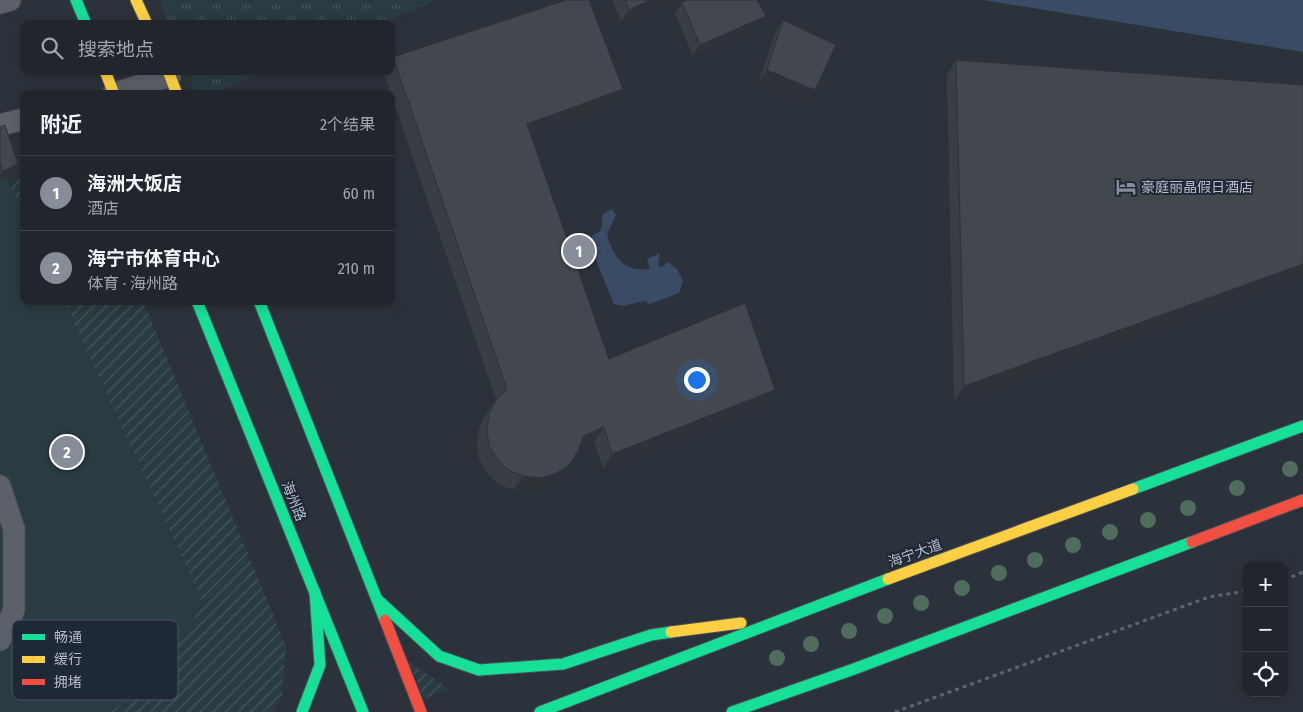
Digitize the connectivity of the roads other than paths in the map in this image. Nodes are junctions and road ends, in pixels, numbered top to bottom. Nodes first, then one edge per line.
1 (10, 0) edge
2 (76, 0) edge
3 (136, 0) edge
4 (0, 3) edge
5 (84, 20) edge
6 (145, 20) edge
7 (107, 75) edge
8 (172, 80) edge
9 (112, 90) edge
10 (131, 90) edge
11 (20, 120) edge
12 (0, 125) edge
13 (199, 305) edge
14 (260, 305) edge
15 (1303, 426) edge
16 (0, 486) edge
17 (1303, 500) edge
18 (315, 592) junction
19 (377, 600) junction
20 (785, 617) junction
21 (0, 640) edge
22 (302, 712) edge
23 (363, 712) edge
24 (421, 712) edge
25 (540, 712) edge
26 (732, 712) edge

1 - 4 street
2 - 5 main road
3 - 6 main road
7 - 9 main road
8 - 10 street
11 - 12 street
13 - 18 main road, 海州路
14 - 19 main road
15 - 20 main road, 海宁大道
16 - 21 street
17 - 26 main road
18 - 22 main road
18 - 23 main road, 海州路
19 - 20 main road
19 - 24 main road
20 - 25 main road, 海宁大道

